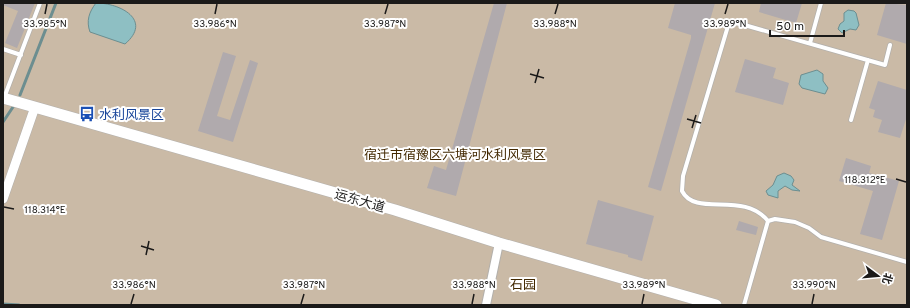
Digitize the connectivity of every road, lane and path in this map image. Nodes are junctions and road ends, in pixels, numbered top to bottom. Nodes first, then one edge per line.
1 (40, 3) edge
2 (821, 3) edge
3 (810, 43) junction
4 (890, 45) dead end
5 (3, 49) edge
6 (21, 55) junction
7 (868, 60) junction
8 (4, 98) edge
9 (35, 107) junction
10 (851, 120) dead end
11 (3, 199) edge
12 (768, 221) junction
13 (499, 243) junction
14 (907, 262) edge
15 (486, 305) edge
16 (716, 305) edge
17 (744, 305) edge

1 - 6 lane
2 - 3 lane
3 - 7 lane
3 - 12 lane
4 - 7 lane
5 - 6 lane
6 - 8 lane
7 - 10 lane
8 - 9 main road, 运东大道
9 - 11 street
9 - 13 main road, 运东大道
12 - 14 lane
12 - 17 lane
13 - 15 street
13 - 16 main road, 运东大道

